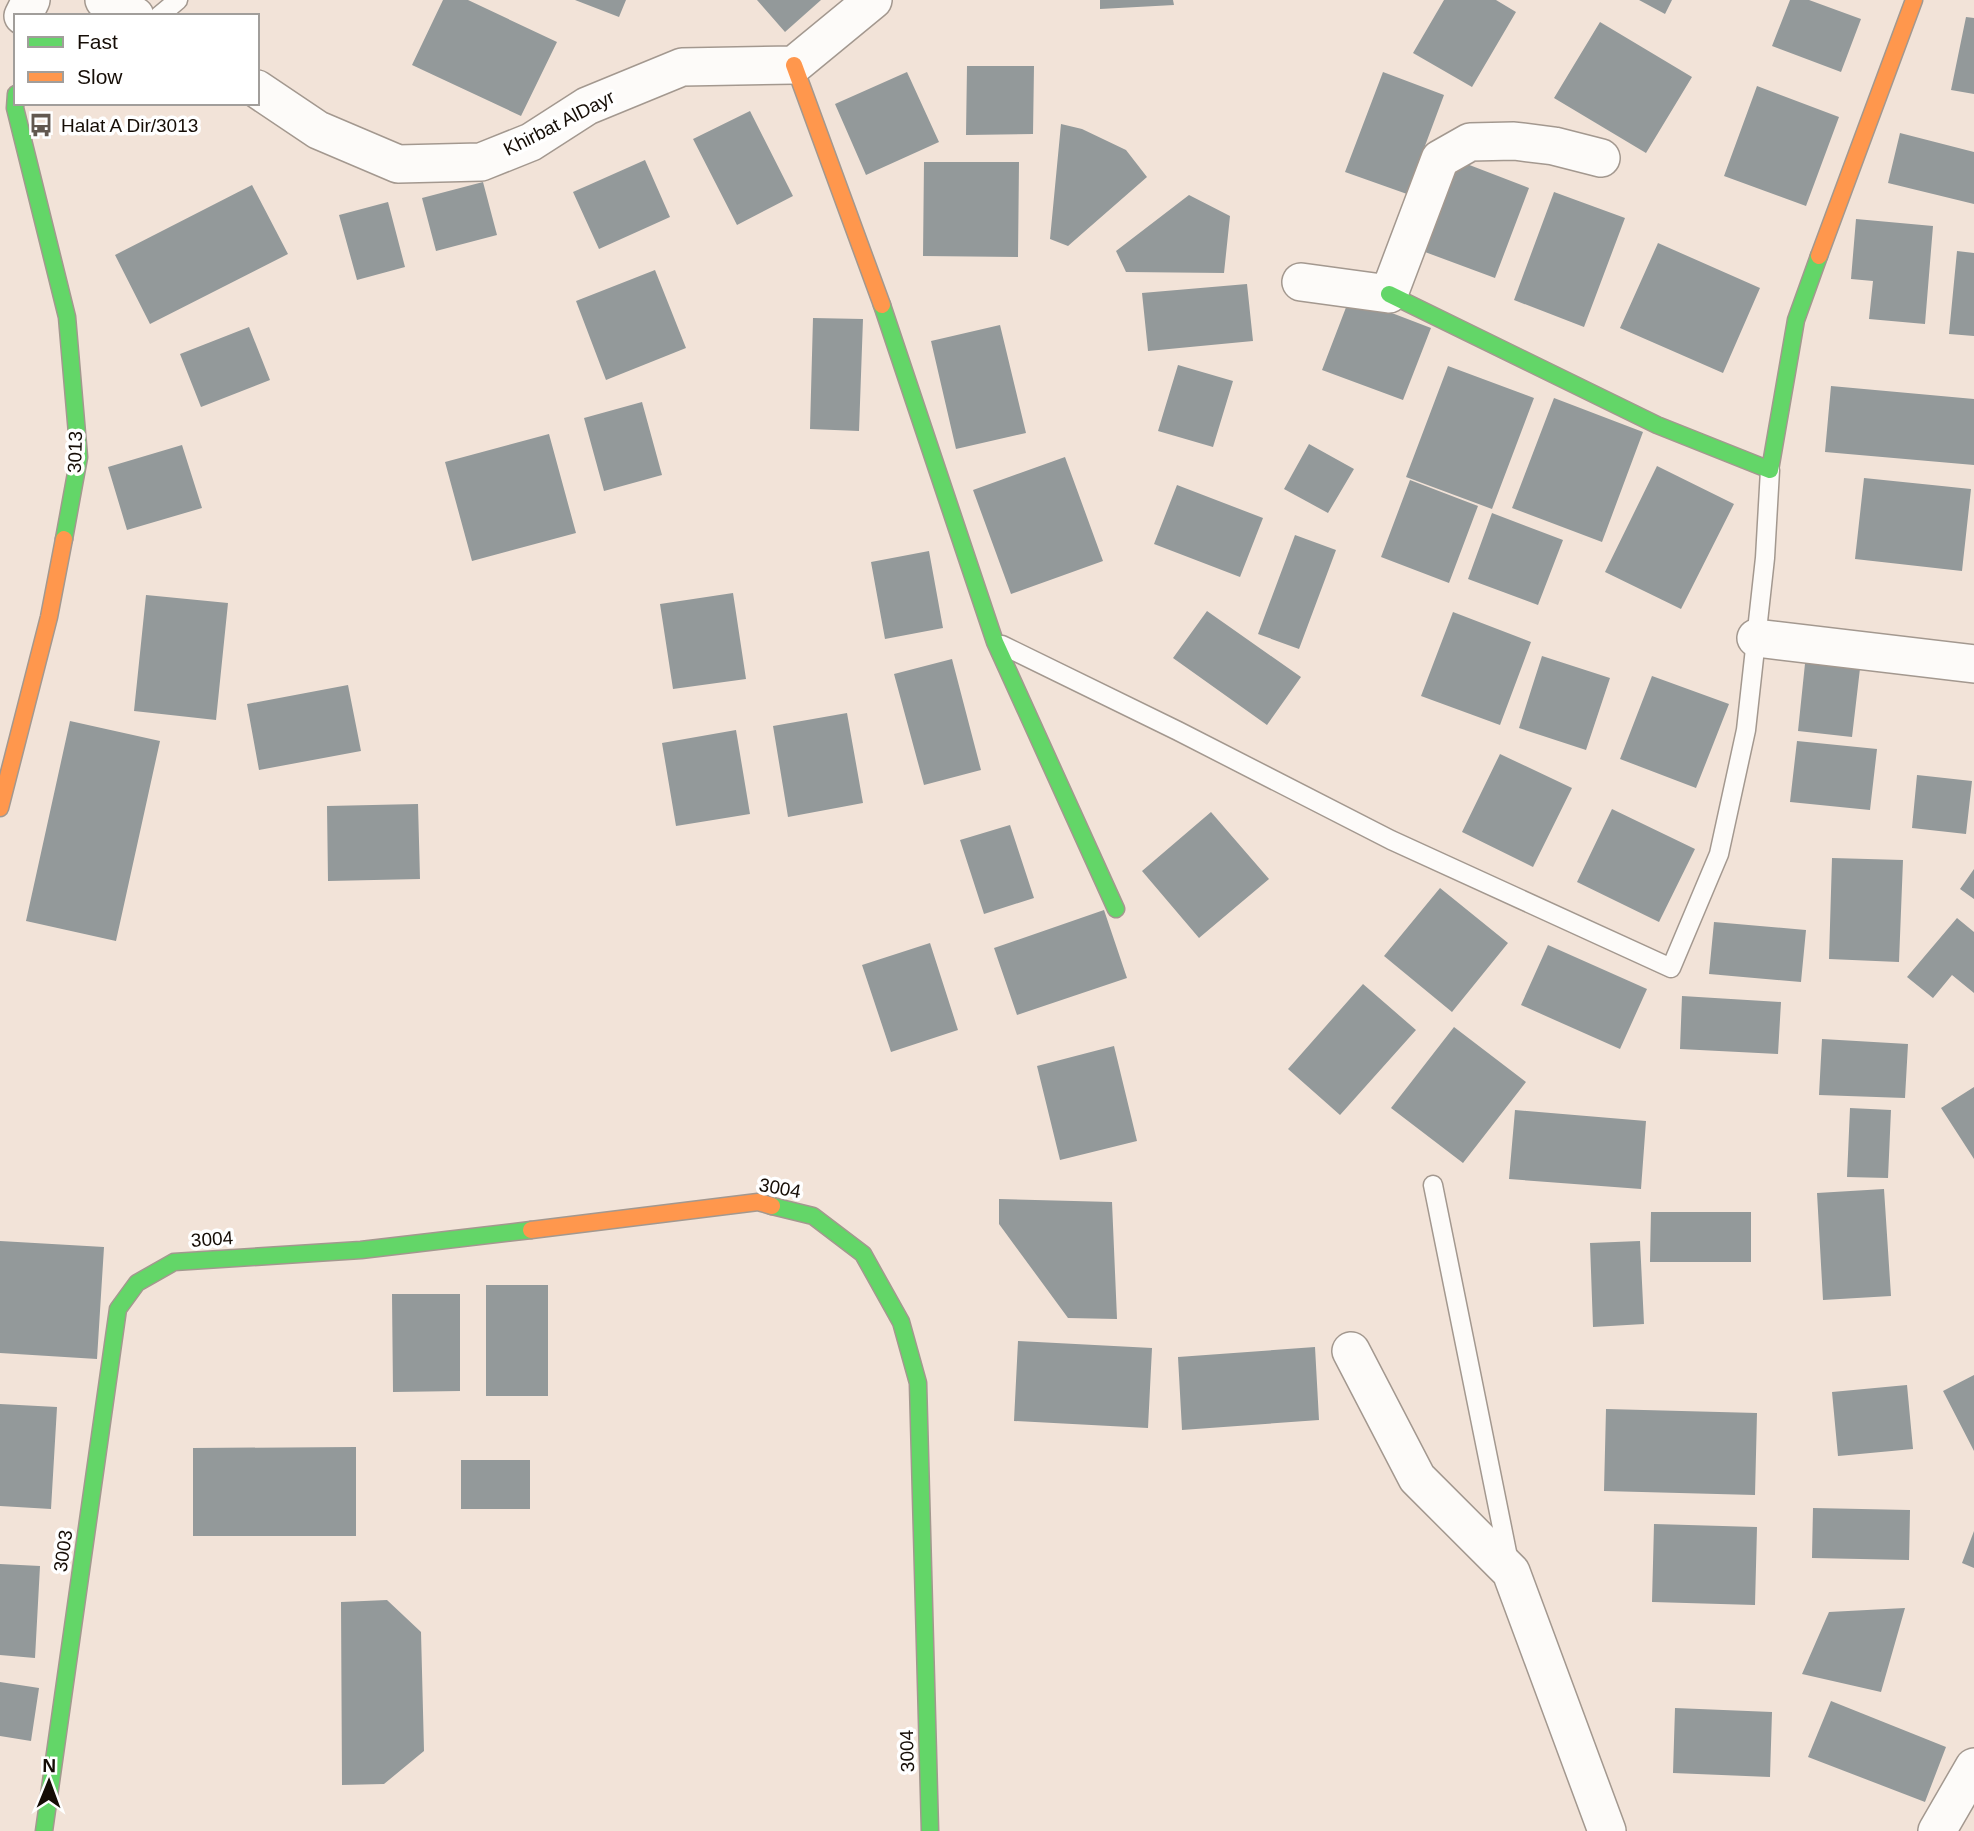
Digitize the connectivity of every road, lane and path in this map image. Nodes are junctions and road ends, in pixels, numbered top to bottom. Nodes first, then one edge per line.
1 (104, 0) edge
2 (178, 0) edge
3 (873, 0) edge
4 (1914, 0) edge
5 (131, 14) edge
6 (161, 14) edge
7 (794, 65) junction
8 (259, 90) edge
9 (15, 105) edge
10 (1601, 158) dead end
11 (1301, 282) dead end
12 (1389, 294) junction
13 (1770, 470) junction
14 (1756, 638) junction
15 (996, 642) junction
16 (1974, 664) edge
17 (0, 808) edge
18 (1116, 909) dead end
19 (1433, 1185) dead end
20 (137, 1283) joint
21 (1351, 1351) dead end
22 (1511, 1572) junction
23 (1974, 1767) edge
24 (44, 1831) edge
25 (930, 1831) edge
26 (1607, 1831) edge
27 (1937, 1831) edge

1 - 5 street
2 - 6 lane
3 - 7 street
4 - 13 street
7 - 8 street, Khirbat AlDayr
7 - 15 street
9 - 17 street, 3013
10 - 12 street
11 - 12 street
12 - 13 street
13 - 14 lane
14 - 15 lane
14 - 16 street
15 - 18 street
19 - 22 lane
20 - 24 street, 3003
20 - 25 street, 3004
21 - 22 street
22 - 26 street
23 - 27 street

